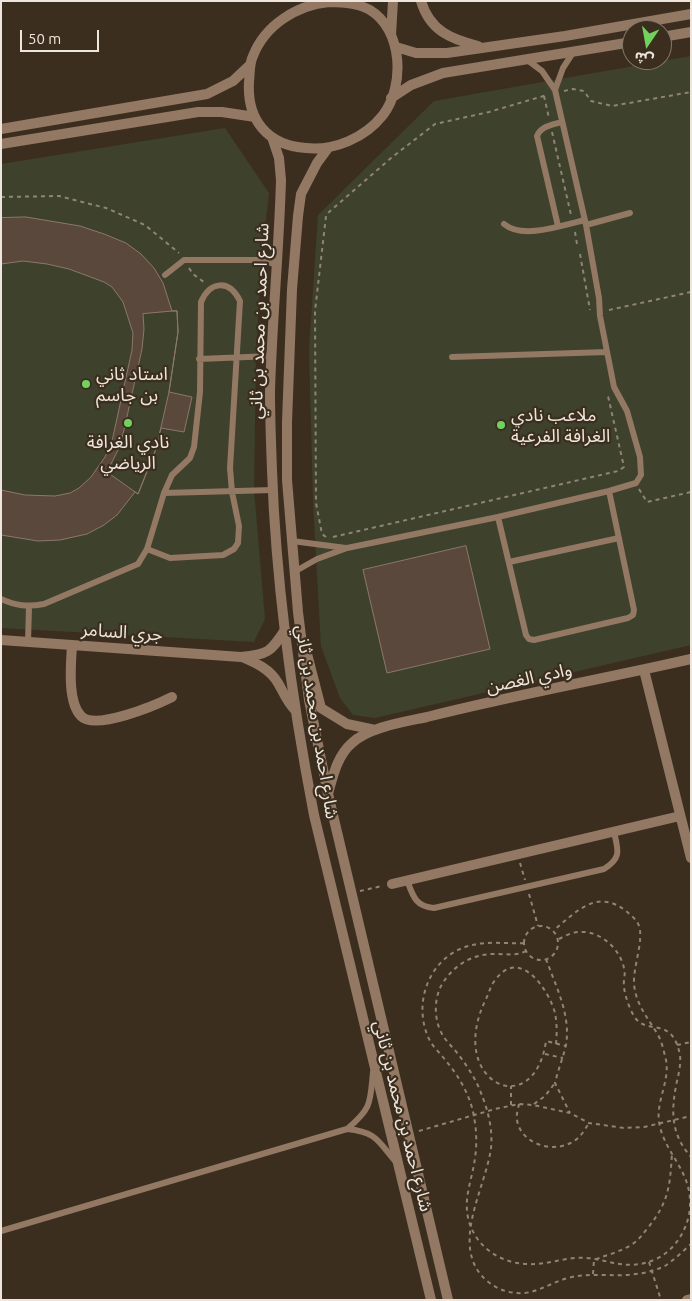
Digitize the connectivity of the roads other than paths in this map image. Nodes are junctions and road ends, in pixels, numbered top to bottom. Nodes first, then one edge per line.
1 (330, 1) edge
2 (393, 1) edge
3 (421, 1) edge
4 (691, 14) edge
5 (691, 32) edge
6 (392, 35) junction
7 (672, 35) edge
8 (622, 44) edge
9 (396, 47) junction
10 (484, 48) junction
11 (574, 51) junction
12 (526, 58) junction
13 (250, 65) junction
14 (555, 91) junction
15 (391, 98) junction
16 (255, 117) junction
17 (562, 122) junction
18 (1, 129) edge
19 (272, 137) junction
20 (1, 144) edge
21 (328, 148) junction
22 (630, 213) dead end
23 (586, 222) junction
24 (504, 224) dead end
25 (558, 226) junction
26 (277, 265) junction
27 (165, 274) dead end
28 (608, 352) junction
29 (272, 356) junction
30 (236, 357) junction
31 (452, 357) dead end
32 (200, 360) junction
33 (273, 490) junction
34 (609, 491) junction
35 (232, 492) junction
36 (164, 493) junction
37 (498, 517) junction
38 (619, 538) junction
39 (292, 541) junction
40 (347, 548) junction
41 (147, 549) junction
42 (509, 562) junction
43 (294, 572) junction
44 (1, 599) edge
45 (29, 607) junction
46 (300, 627) junction
47 (284, 630) junction
48 (1, 640) edge
49 (28, 642) junction
50 (72, 645) junction
51 (241, 657) junction
52 (691, 659) edge
53 (644, 670) junction
54 (172, 697) dead end
55 (295, 710) junction
56 (375, 730) junction
57 (328, 794) junction
58 (680, 816) junction
59 (614, 832) junction
60 (691, 858) edge
61 (407, 880) junction
62 (392, 884) road end
63 (374, 1063) junction
64 (347, 1129) junction
65 (399, 1166) junction
66 (1, 1231) edge
67 (431, 1300) edge
68 (448, 1300) edge

1 - 6 street
1 - 13 street
2 - 6 street
3 - 10 street
4 - 10 street
5 - 7 street
6 - 9 street
8 - 11 street
9 - 10 street
9 - 15 street
11 - 12 street
11 - 14 lane
12 - 14 lane
12 - 15 street
13 - 16 street
13 - 18 street
14 - 17 lane
15 - 21 street
16 - 19 street
16 - 20 street
17 - 23 lane
17 - 25 lane
19 - 21 street
19 - 26 street, شارع احمد بن محمد بن ثاني
21 - 39 street, شارع احمد بن محمد بن ثاني
22 - 23 lane
23 - 25 lane
23 - 28 lane
24 - 25 lane
26 - 27 lane
26 - 29 street, شارع احمد بن محمد بن ثاني
28 - 31 lane
28 - 34 lane
29 - 30 lane
29 - 33 street, شارع احمد بن محمد بن ثاني
30 - 32 lane
30 - 32 lane
30 - 35 lane
32 - 36 lane
33 - 35 lane
33 - 47 street, شارع احمد بن محمد بن ثاني
34 - 37 lane
34 - 38 lane
35 - 36 lane
35 - 41 lane
36 - 41 lane
37 - 40 lane
37 - 42 lane
38 - 42 lane
38 - 42 lane
39 - 40 lane
39 - 43 street, شارع احمد بن محمد بن ثاني
40 - 43 lane
41 - 45 lane
43 - 46 street, شارع احمد بن محمد بن ثاني
44 - 45 lane
45 - 49 lane
46 - 56 street, وادي الغصن
46 - 57 street, شارع احمد بن محمد بن ثاني
47 - 51 street, جري السامر
47 - 55 street, شارع احمد بن محمد بن ثاني
48 - 49 street, جري السامر
49 - 50 street, جري السامر
50 - 51 street, جري السامر
50 - 54 street
51 - 55 street, جري السامر
52 - 53 street, وادي الغصن
53 - 56 street, وادي الغصن
53 - 58 street
55 - 63 street, شارع احمد بن محمد بن ثاني
56 - 57 street, وادي الغصن
57 - 68 street, شارع احمد بن محمد بن ثاني
58 - 59 street
58 - 60 street
59 - 61 street
59 - 61 lane
61 - 62 street
63 - 64 lane
63 - 65 street, شارع احمد بن محمد بن ثاني
64 - 65 lane
64 - 66 lane
65 - 67 street, شارع احمد بن محمد بن ثاني

